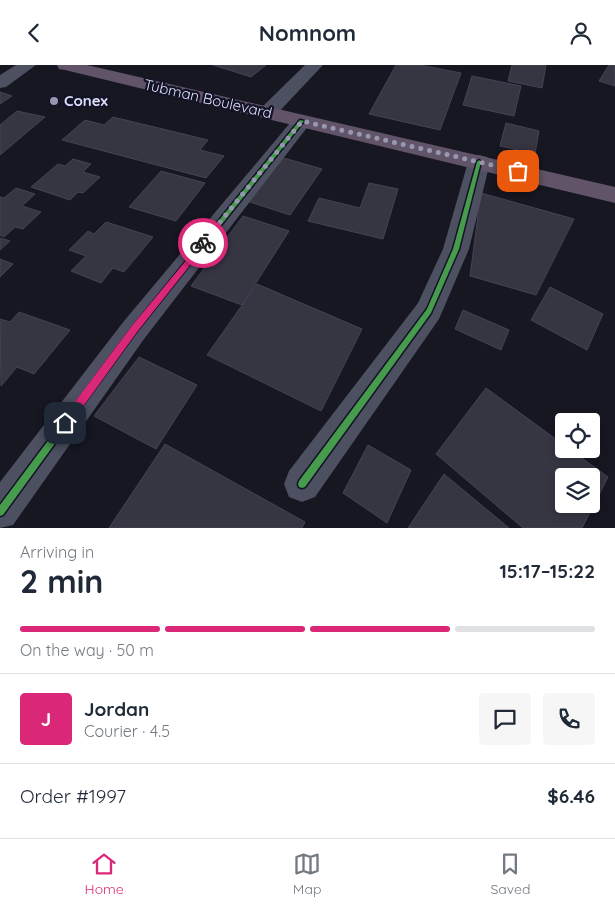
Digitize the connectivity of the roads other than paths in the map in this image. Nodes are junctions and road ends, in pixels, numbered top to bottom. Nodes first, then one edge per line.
1 (28, 65) edge
2 (64, 65) edge
3 (315, 65) edge
4 (0, 83) edge
5 (268, 113) junction
6 (302, 121) junction
7 (479, 162) junction
8 (615, 195) edge
9 (302, 484) dead end
10 (0, 512) edge

1 - 4 street
2 - 5 highway, Tubman Boulevard
3 - 5 street
5 - 6 highway, Tubman Boulevard
6 - 7 highway, Tubman Boulevard
6 - 10 street
7 - 8 highway, Tubman Boulevard
7 - 9 street

